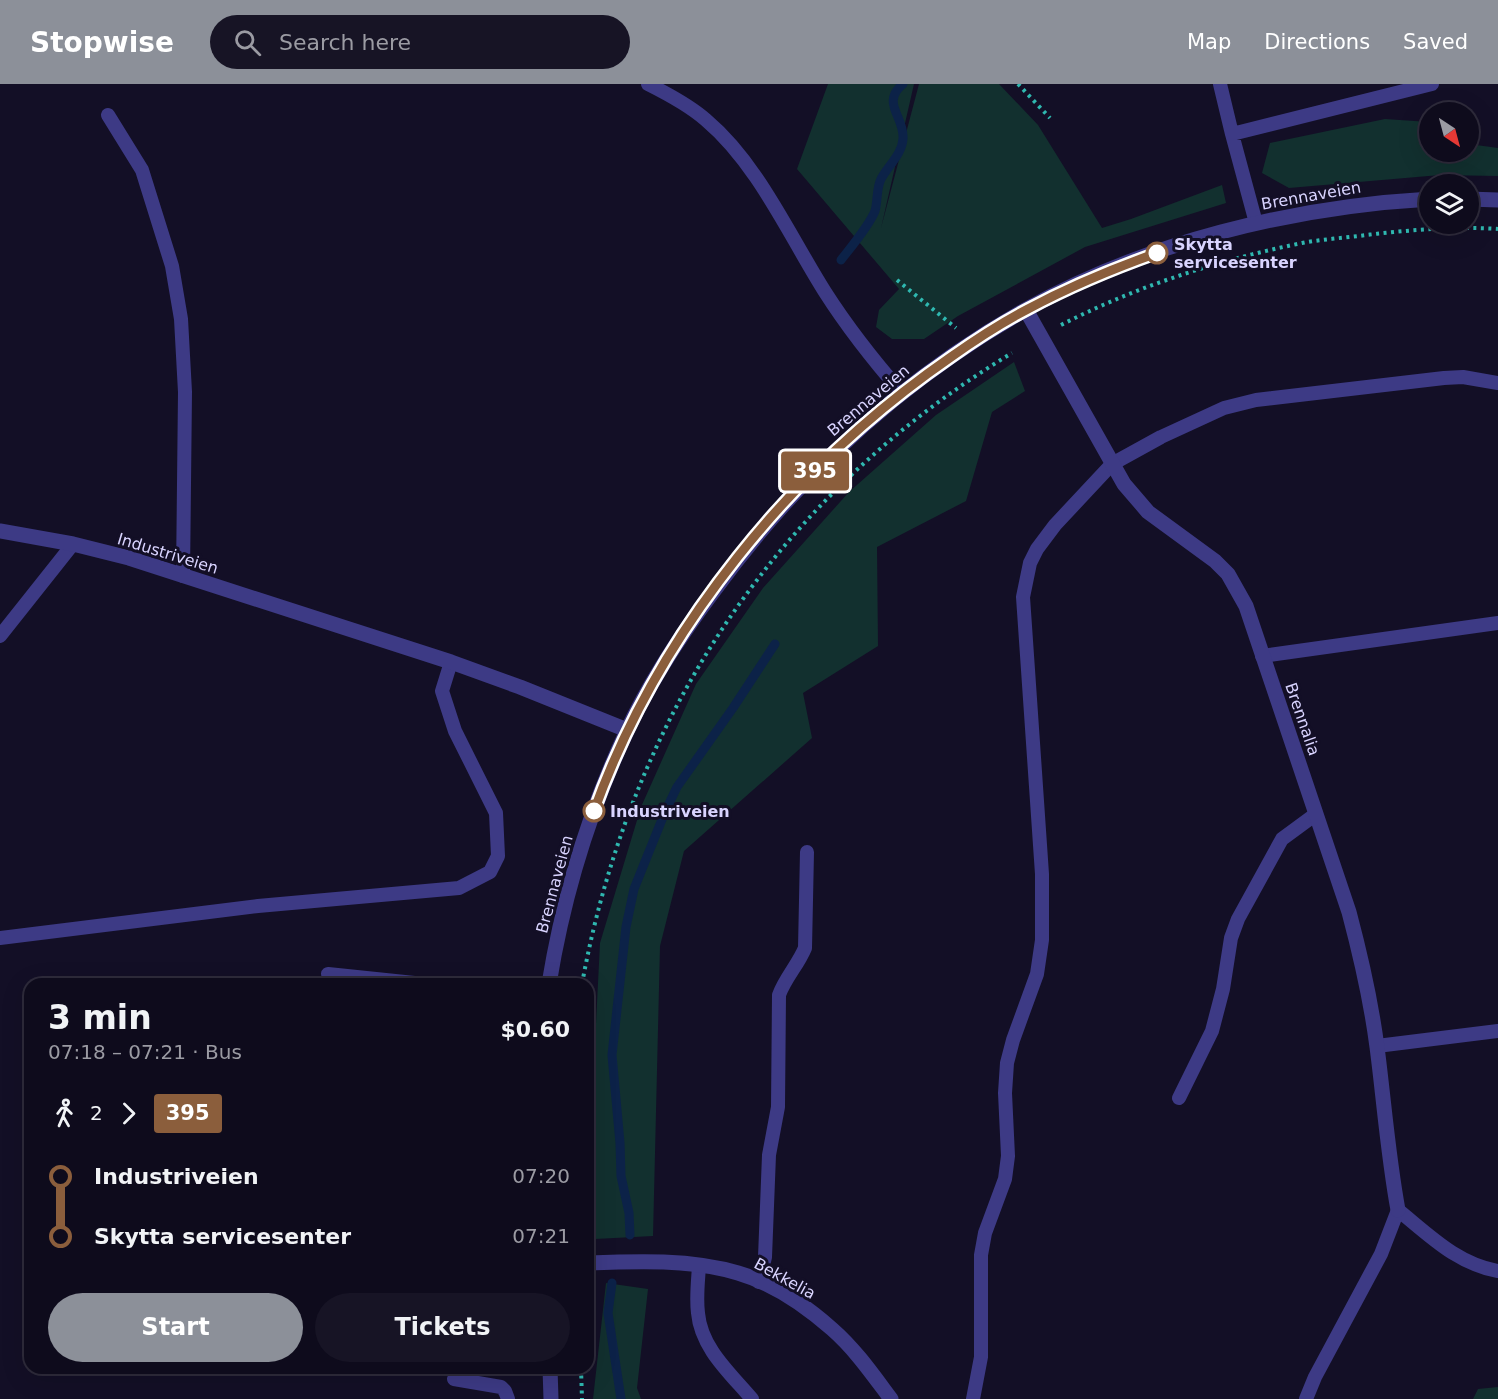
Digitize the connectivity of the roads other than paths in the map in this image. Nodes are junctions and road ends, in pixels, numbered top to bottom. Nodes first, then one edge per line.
1 (648, 84) edge
2 (1220, 84) edge
3 (1432, 84) edge
4 (108, 116) dead end
5 (1232, 134) junction
6 (1479, 199) edge
7 (1419, 200) edge
8 (1498, 200) edge
9 (1256, 223) junction
10 (1026, 309) junction
11 (1498, 383) edge
12 (902, 393) junction
13 (1112, 464) junction
14 (0, 531) edge
15 (74, 544) junction
16 (183, 576) junction
17 (1498, 623) edge
18 (0, 636) edge
19 (1262, 656) junction
20 (451, 662) junction
21 (627, 730) junction
22 (1316, 814) junction
23 (807, 852) dead end
24 (0, 938) edge
25 (328, 974) dead end
26 (366, 978) edge
27 (550, 978) edge
28 (1498, 1031) edge
29 (1377, 1046) junction
30 (1179, 1098) dead end
31 (1398, 1210) junction
32 (594, 1263) edge
33 (699, 1266) junction
34 (1498, 1271) edge
35 (759, 1282) junction
36 (550, 1374) edge
37 (454, 1379) dead end
38 (508, 1399) edge
39 (551, 1399) edge
40 (752, 1399) edge
41 (891, 1399) edge
42 (973, 1399) edge
43 (1306, 1399) edge

1 - 12 lane
2 - 5 lane
3 - 5 lane
4 - 16 lane
5 - 9 lane
6 - 8 street
7 - 9 street, Brennaveien
9 - 10 street, Brennaveien
10 - 12 street, Brennaveien
10 - 13 street, Brennalia
11 - 13 lane
12 - 21 street, Brennaveien
13 - 19 street, Brennalia
13 - 42 lane
14 - 15 street, Industriveien
15 - 16 street, Industriveien
15 - 18 lane
16 - 20 street, Industriveien
17 - 19 lane
19 - 22 street, Brennalia
20 - 21 street, Industriveien
20 - 24 lane
21 - 27 street, Brennaveien
22 - 29 street, Brennalia
22 - 30 lane
23 - 35 lane
25 - 26 lane
28 - 29 lane
29 - 31 street, Brennalia
31 - 34 lane
31 - 43 lane
32 - 33 street, Bekkelia
33 - 35 street, Bekkelia
33 - 40 lane
35 - 41 street, Bekkelia
36 - 39 street
37 - 38 lane

